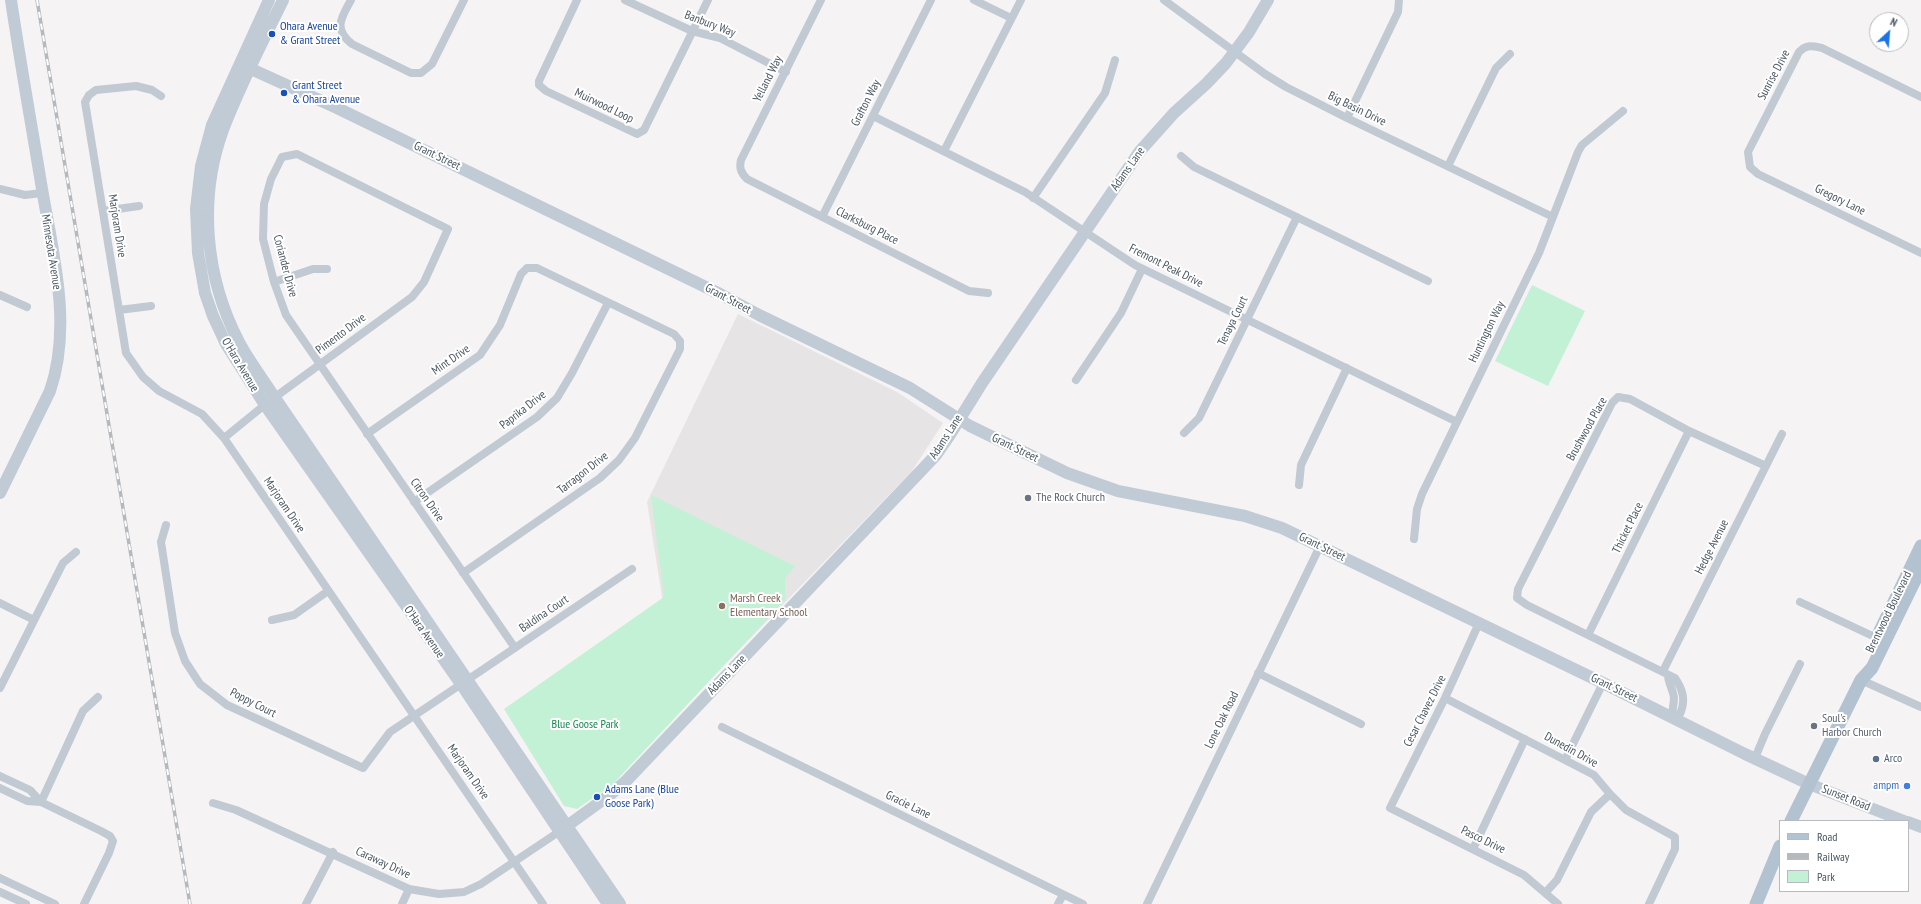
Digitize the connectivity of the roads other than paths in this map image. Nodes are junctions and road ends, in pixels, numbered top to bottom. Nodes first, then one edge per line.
1 (11, 0) edge
2 (269, 0) edge
3 (283, 0) edge
4 (350, 0) edge
5 (464, 0) edge
6 (577, 0) edge
7 (625, 0) edge
8 (708, 0) edge
9 (821, 0) edge
10 (931, 0) edge
11 (974, 0) edge
12 (1021, 0) edge
13 (1164, 0) edge
14 (1268, 0) edge
15 (1399, 0) edge
16 (1011, 18) junction
17 (692, 31) junction
18 (1235, 51) junction
19 (1510, 54) dead end
20 (1114, 60) dead end
21 (245, 67) junction
22 (786, 72) junction
23 (161, 96) dead end
24 (1921, 97) edge
25 (1623, 111) dead end
26 (873, 116) junction
27 (1346, 118) junction
28 (944, 151) junction
29 (297, 154) joint
30 (1180, 156) dead end
31 (1448, 166) junction
32 (1750, 167) joint
33 (740, 170) joint
34 (0, 189) edge
35 (42, 193) junction
36 (1033, 198) junction
37 (139, 206) dead end
38 (103, 211) junction
39 (822, 217) junction
40 (1297, 217) junction
41 (1553, 217) junction
42 (1084, 233) junction
43 (1921, 253) edge
44 (327, 269) dead end
45 (1142, 269) junction
46 (1428, 281) dead end
47 (274, 282) junction
48 (988, 293) dead end
49 (0, 295) edge
50 (608, 303) junction
51 (151, 306) dead end
52 (27, 307) dead end
53 (119, 310) junction
54 (1247, 320) junction
55 (320, 366) junction
56 (1347, 368) junction
57 (1076, 380) dead end
58 (275, 398) junction
59 (265, 405) junction
60 (958, 419) junction
61 (1457, 422) junction
62 (1690, 431) junction
63 (1184, 432) dead end
64 (367, 434) junction
65 (1782, 434) dead end
66 (224, 438) junction
67 (1766, 466) junction
68 (1299, 485) dead end
69 (1, 488) edge
70 (414, 502) junction
71 (166, 525) dead end
72 (1414, 539) dead end
73 (1320, 546) junction
74 (1921, 546) edge
75 (76, 552) dead end
76 (632, 568) dead end
77 (1921, 568) edge
78 (463, 573) junction
79 (328, 591) junction
80 (1800, 602) dead end
81 (0, 603) edge
82 (34, 620) junction
83 (272, 620) dead end
84 (1479, 623) junction
85 (1588, 635) junction
86 (1877, 638) junction
87 (515, 648) junction
88 (1800, 664) dead end
89 (1258, 673) junction
90 (1666, 673) junction
91 (1862, 680) junction
92 (465, 682) junction
93 (1603, 683) junction
94 (0, 688) edge
95 (98, 697) dead end
96 (1445, 698) junction
97 (1921, 707) edge
98 (413, 715) junction
99 (1672, 718) junction
100 (1361, 724) dead end
101 (722, 727) dead end
102 (1525, 739) junction
103 (1755, 758) junction
104 (1565, 760) junction
105 (363, 768) joint
106 (0, 776) edge
107 (1809, 784) junction
108 (0, 788) edge
109 (1610, 794) junction
110 (41, 802) junction
111 (212, 803) dead end
112 (1390, 808) joint
113 (1791, 820) edge
114 (1901, 820) edge
115 (1909, 822) edge
116 (1921, 827) edge
117 (564, 829) junction
118 (1779, 848) edge
119 (1473, 849) junction
120 (333, 852) junction
121 (516, 862) junction
122 (0, 878) edge
123 (409, 889) junction
124 (0, 892) edge
125 (1546, 892) junction
126 (1063, 895) junction
127 (26, 904) edge
128 (55, 904) edge
129 (84, 904) edge
130 (306, 904) edge
131 (402, 904) edge
132 (543, 904) edge
133 (608, 904) edge
134 (620, 904) edge
135 (1058, 904) edge
136 (1083, 904) edge
137 (1147, 904) edge
138 (1558, 904) edge
139 (1649, 904) edge
140 (1756, 904) edge

1 - 35 street, Minnesota Avenue
2 - 21 street, O'Hara Avenue
3 - 21 street, O'Hara Avenue
4 - 5 street
6 - 17 street, Muirwood Loop
7 - 17 street, Banbury Way
8 - 17 street
9 - 22 street, Yelland Way
10 - 26 street, Grafton Way
11 - 16 street
12 - 16 street
13 - 18 street, Big Basin Drive
14 - 18 street, Adams Lane
15 - 27 street
16 - 28 street
17 - 22 street, Banbury Way
18 - 27 street, Big Basin Drive
18 - 42 street, Adams Lane
19 - 31 street
20 - 36 street
21 - 58 street, O'Hara Avenue
21 - 59 street, O'Hara Avenue
21 - 60 street, Grant Street
22 - 33 street, Yelland Way
23 - 38 street, Marjoram Drive
24 - 32 street, Sunrise Drive
25 - 41 street, Huntington Way
26 - 28 street, Fremont Peak Drive
26 - 39 street, Grafton Way
27 - 31 street, Big Basin Drive
28 - 36 street, Fremont Peak Drive
29 - 47 street, Coriander Drive
29 - 55 street, Pimento Drive
30 - 40 street
31 - 41 street, Big Basin Drive
32 - 43 street, Gregory Lane
33 - 39 street, Clarksburg Place
34 - 35 street
35 - 69 street, Minnesota Avenue
36 - 42 street, Fremont Peak Drive
37 - 38 street
38 - 53 street, Marjoram Drive
39 - 48 street, Clarksburg Place
40 - 46 street
40 - 54 street, Tenaya Court
41 - 61 street, Huntington Way
42 - 45 street, Fremont Peak Drive
42 - 60 street, Adams Lane
44 - 47 street
45 - 54 street, Fremont Peak Drive
45 - 57 street
47 - 55 street, Coriander Drive
49 - 52 street
50 - 64 street, Mint Drive
50 - 70 street, Paprika Drive
50 - 78 street, Tarragon Drive
51 - 53 street
53 - 66 street, Marjoram Drive
54 - 56 street, Fremont Peak Drive
54 - 63 street, Tenaya Court
55 - 58 street, Pimento Drive
55 - 64 street, Citron Drive
56 - 61 street, Fremont Peak Drive
56 - 68 street
58 - 59 street, Pimento Drive
58 - 92 street, O'Hara Avenue
59 - 66 street, Pimento Drive
59 - 92 street, O'Hara Avenue
60 - 73 street, Grant Street
60 - 117 street, Adams Lane
61 - 72 street, Huntington Way
62 - 67 street, Brushwood Place
62 - 85 street, Thicket Place
62 - 85 street, Brushwood Place
64 - 70 street, Citron Drive
65 - 67 street, Hedge Avenue
66 - 79 street, Marjoram Drive
67 - 90 street, Hedge Avenue
70 - 78 street, Citron Drive
71 - 105 street, Poppy Court
73 - 84 street, Grant Street
73 - 89 street, Lone Oak Road
74 - 86 main road, Brentwood Boulevard
75 - 82 street
76 - 87 street, Baldina Court
77 - 91 main road, Brentwood Boulevard
78 - 87 street, Citron Drive
79 - 83 street
79 - 98 street, Marjoram Drive
80 - 86 street
81 - 82 street
82 - 94 street
84 - 93 street, Grant Street
84 - 96 street, Cesar Chavez Drive
85 - 90 street
86 - 91 main road, Brentwood Boulevard
87 - 92 street, Baldina Court
88 - 103 street
89 - 100 street
89 - 137 street, Lone Oak Road
90 - 99 street
91 - 97 street
91 - 107 main road, Brentwood Boulevard
92 - 98 street, Baldina Court
92 - 117 street, O'Hara Avenue
93 - 99 street, Grant Street
93 - 104 street
95 - 110 street
96 - 102 street, Dunedin Drive
96 - 112 street, Cesar Chavez Drive
98 - 105 street, Baldina Court
98 - 121 street, Marjoram Drive
99 - 103 street, Grant Street
101 - 126 street, Gracie Lane
102 - 104 street, Dunedin Drive
102 - 119 street
103 - 107 street, Grant Street
104 - 109 street, Dunedin Drive
106 - 110 street
107 - 113 main road, Brentwood Boulevard
107 - 114 street, Sunset Road
108 - 110 street
109 - 125 street
109 - 139 street, Dunedin Drive
110 - 129 street
111 - 120 street, Caraway Drive
112 - 119 street, Pasco Drive
115 - 116 street
117 - 121 street, Caraway Drive
117 - 133 street, O'Hara Avenue
117 - 134 street, O'Hara Avenue
118 - 140 main road
119 - 125 street, Pasco Drive
120 - 123 street, Caraway Drive
120 - 130 street
121 - 123 street, Caraway Drive
121 - 132 street, Marjoram Drive
122 - 128 street
123 - 131 street
124 - 127 street
125 - 138 street, Pasco Drive
126 - 135 street
126 - 136 street, Gracie Lane

